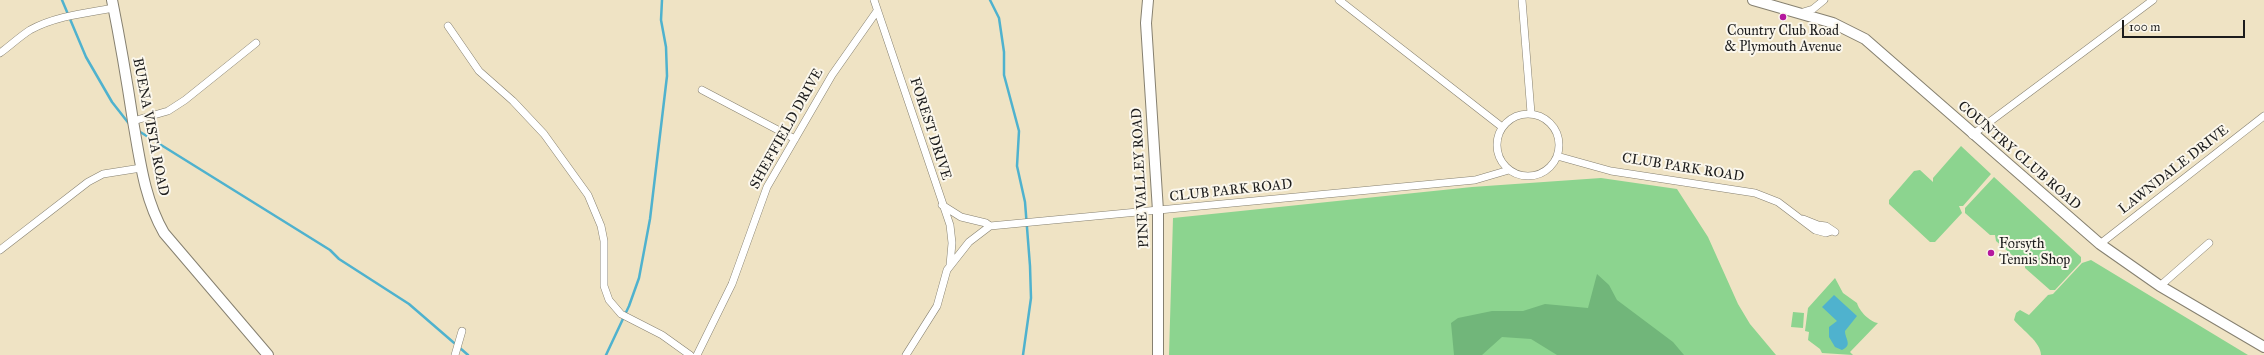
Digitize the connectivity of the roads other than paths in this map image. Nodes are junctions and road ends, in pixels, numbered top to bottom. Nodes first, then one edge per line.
1 (874, 0) edge
2 (1148, 0) edge
3 (1339, 0) edge
4 (1522, 0) edge
5 (1753, 0) edge
6 (1824, 0) edge
7 (2153, 0) edge
8 (113, 4) edge
9 (877, 11) junction
10 (1800, 13) junction
11 (448, 26) dead end
12 (256, 43) dead end
13 (0, 53) edge
14 (702, 90) dead end
15 (1531, 113) junction
16 (2264, 116) edge
17 (133, 121) junction
18 (1502, 127) junction
19 (1972, 135) junction
20 (794, 139) junction
21 (1557, 156) junction
22 (141, 168) junction
23 (1510, 170) junction
24 (942, 205) junction
25 (1158, 211) junction
26 (990, 226) junction
27 (1834, 232) dead end
28 (2209, 243) dead end
29 (2100, 244) junction
30 (0, 250) edge
31 (949, 267) junction
32 (2160, 286) junction
33 (462, 331) dead end
34 (2264, 347) edge
35 (268, 355) edge
36 (456, 355) edge
37 (690, 355) edge
38 (697, 355) edge
39 (906, 355) edge
40 (1158, 355) edge

1 - 9 street, FOREST DRIVE
2 - 25 street, PINE VALLEY ROAD
3 - 18 street
4 - 15 street
5 - 10 street, COUNTRY CLUB ROAD
6 - 10 street
7 - 19 street
8 - 13 street
8 - 17 street, BUENA VISTA ROAD
9 - 20 street, SHEFFIELD DRIVE
9 - 24 street, FOREST DRIVE
10 - 19 street, COUNTRY CLUB ROAD
11 - 37 street
12 - 17 street
14 - 20 street
15 - 18 street
15 - 21 street
16 - 29 street, LAWNDALE DRIVE
17 - 22 street, BUENA VISTA ROAD
18 - 23 street
19 - 29 street, COUNTRY CLUB ROAD
20 - 38 street, SHEFFIELD DRIVE
21 - 23 street
21 - 27 street, CLUB PARK ROAD
22 - 30 street
22 - 35 street, BUENA VISTA ROAD
23 - 25 street, CLUB PARK ROAD
24 - 26 street
24 - 31 street, FOREST DRIVE
25 - 26 street, CLUB PARK ROAD
25 - 40 street, PINE VALLEY ROAD
26 - 31 street
28 - 32 street
29 - 32 street, COUNTRY CLUB ROAD
31 - 39 street
32 - 34 street, COUNTRY CLUB ROAD
33 - 36 street

